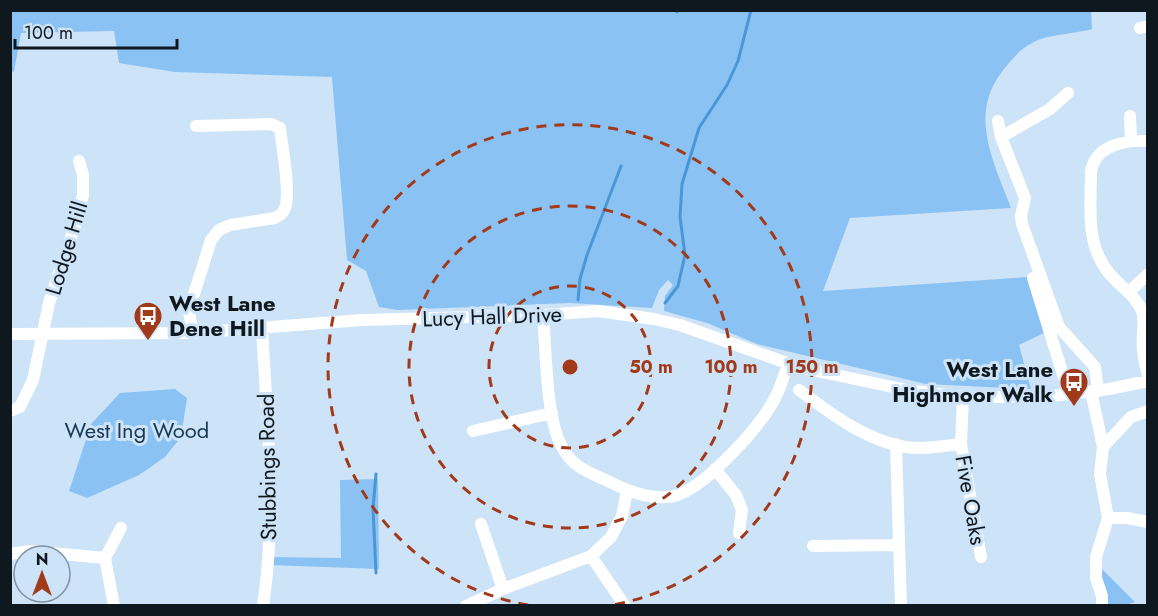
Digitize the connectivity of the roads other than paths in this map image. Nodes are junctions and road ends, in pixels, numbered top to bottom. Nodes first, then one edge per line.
1 (1068, 93) dead end
2 (1130, 116) dead end
3 (998, 121) dead end
4 (196, 126) dead end
5 (1001, 136) junction
6 (1131, 141) junction
7 (1146, 141) edge
8 (79, 162) dead end
9 (1148, 274) edge
10 (1033, 278) dead end
11 (1130, 291) junction
12 (543, 315) junction
13 (262, 328) junction
14 (192, 333) junction
15 (10, 334) edge
16 (44, 334) junction
17 (788, 364) junction
18 (1148, 376) edge
19 (1148, 381) edge
20 (799, 390) dead end
21 (1095, 391) junction
22 (1069, 394) junction
23 (963, 397) junction
24 (10, 411) edge
25 (1148, 411) edge
26 (552, 413) junction
27 (473, 432) dead end
28 (896, 444) junction
29 (961, 444) junction
30 (1103, 447) junction
31 (715, 469) junction
32 (627, 491) junction
33 (1108, 518) junction
34 (1148, 522) edge
35 (482, 524) dead end
36 (121, 528) dead end
37 (739, 533) dead end
38 (899, 545) junction
39 (813, 546) dead end
40 (10, 554) edge
41 (591, 556) junction
42 (981, 557) dead end
43 (105, 558) junction
44 (503, 589) junction
45 (114, 606) edge
46 (263, 606) edge
47 (466, 606) edge
48 (625, 606) edge
49 (901, 606) edge
50 (1102, 606) edge

1 - 5 street
2 - 6 street
3 - 5 street
4 - 14 street
5 - 21 street
6 - 7 street
6 - 11 street
8 - 16 street, Lodge Hill
9 - 11 street
10 - 22 street
11 - 18 street
12 - 13 street, Lucy Hall Drive
12 - 17 street, Lucy Hall Drive
12 - 26 street
13 - 14 street, Lucy Hall Drive
13 - 46 street, Stubbings Road
14 - 16 street, Lucy Hall Drive
15 - 16 street, Lucy Hall Drive
16 - 24 street, Lodge Hill
17 - 23 street, Lucy Hall Drive
17 - 31 street
19 - 21 street, Lucy Hall Drive
20 - 28 street
21 - 22 street, Lucy Hall Drive
21 - 30 street
22 - 23 street, Lucy Hall Drive
23 - 29 street, Five Oaks
25 - 30 street
26 - 27 street
26 - 32 street
28 - 29 street
28 - 38 street
29 - 42 street, Five Oaks
30 - 33 street
31 - 32 street
31 - 37 street
32 - 41 street
33 - 34 street
33 - 50 street
35 - 44 street
36 - 43 street
38 - 39 street
38 - 49 street
40 - 43 street
41 - 44 street
41 - 48 street
43 - 45 street
44 - 47 street

